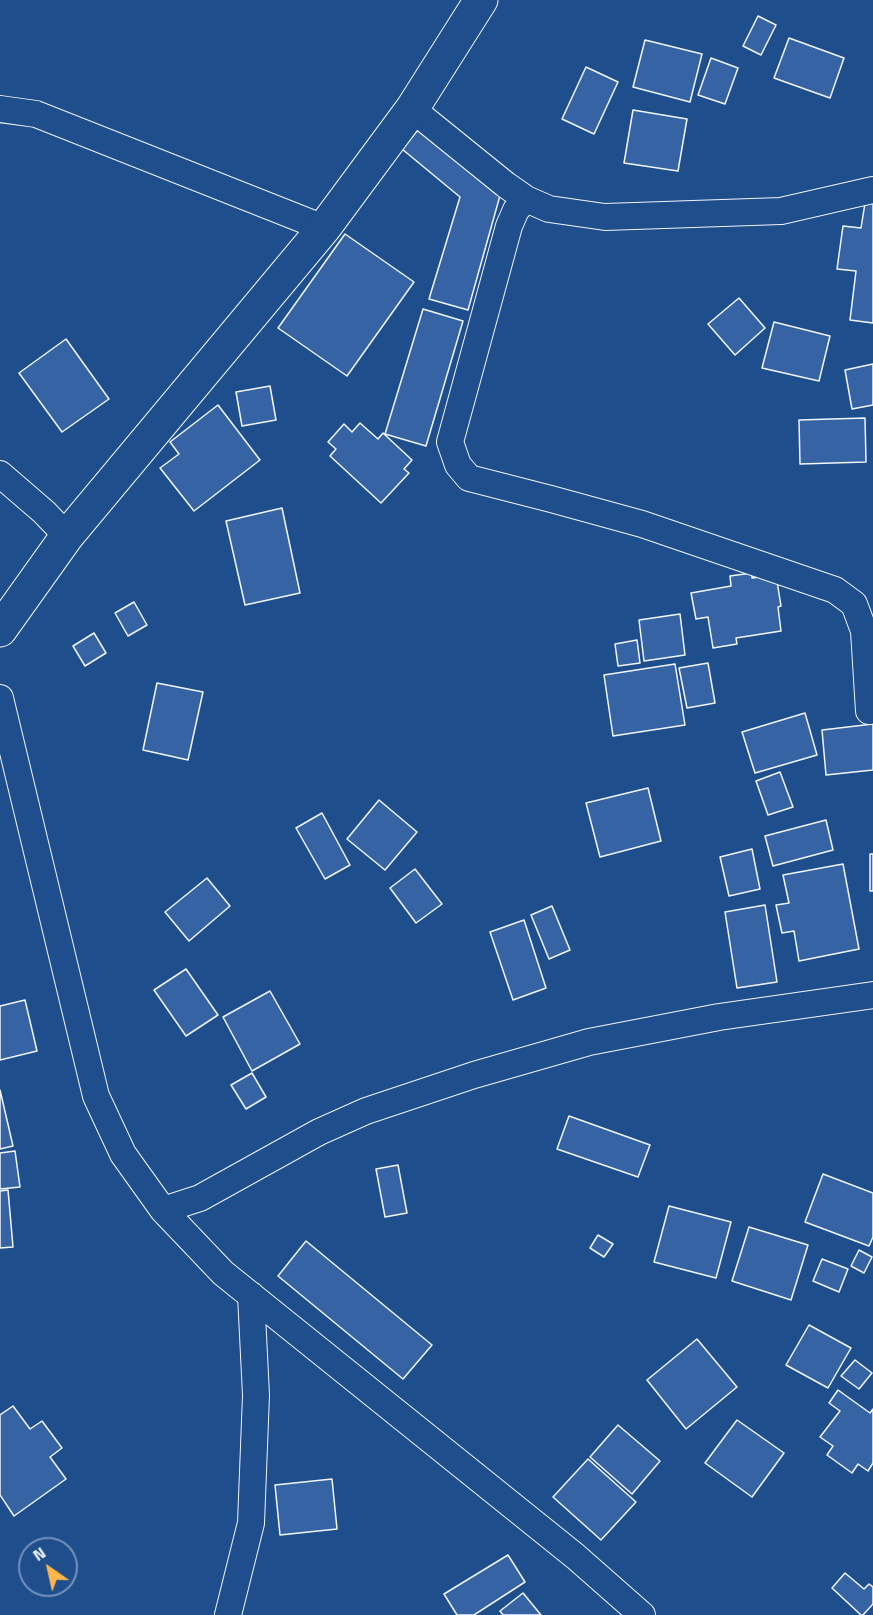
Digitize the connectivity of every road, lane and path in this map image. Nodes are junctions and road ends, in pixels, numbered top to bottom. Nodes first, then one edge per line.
1 (481, 0) edge
2 (0, 109) edge
3 (412, 109) junction
4 (873, 190) edge
5 (526, 199) junction
6 (324, 228) junction
7 (0, 474) edge
8 (67, 536) junction
9 (0, 630) edge
10 (0, 698) edge
11 (869, 711) dead end
12 (873, 995) edge
13 (163, 1210) junction
14 (251, 1295) junction
15 (228, 1615) edge
16 (642, 1615) edge

1 - 3 street
2 - 6 street
3 - 5 street
3 - 6 street
4 - 5 street
5 - 11 street
6 - 8 street
7 - 8 street
8 - 9 street
10 - 13 street
12 - 13 street
13 - 14 street
14 - 15 street
14 - 16 street

